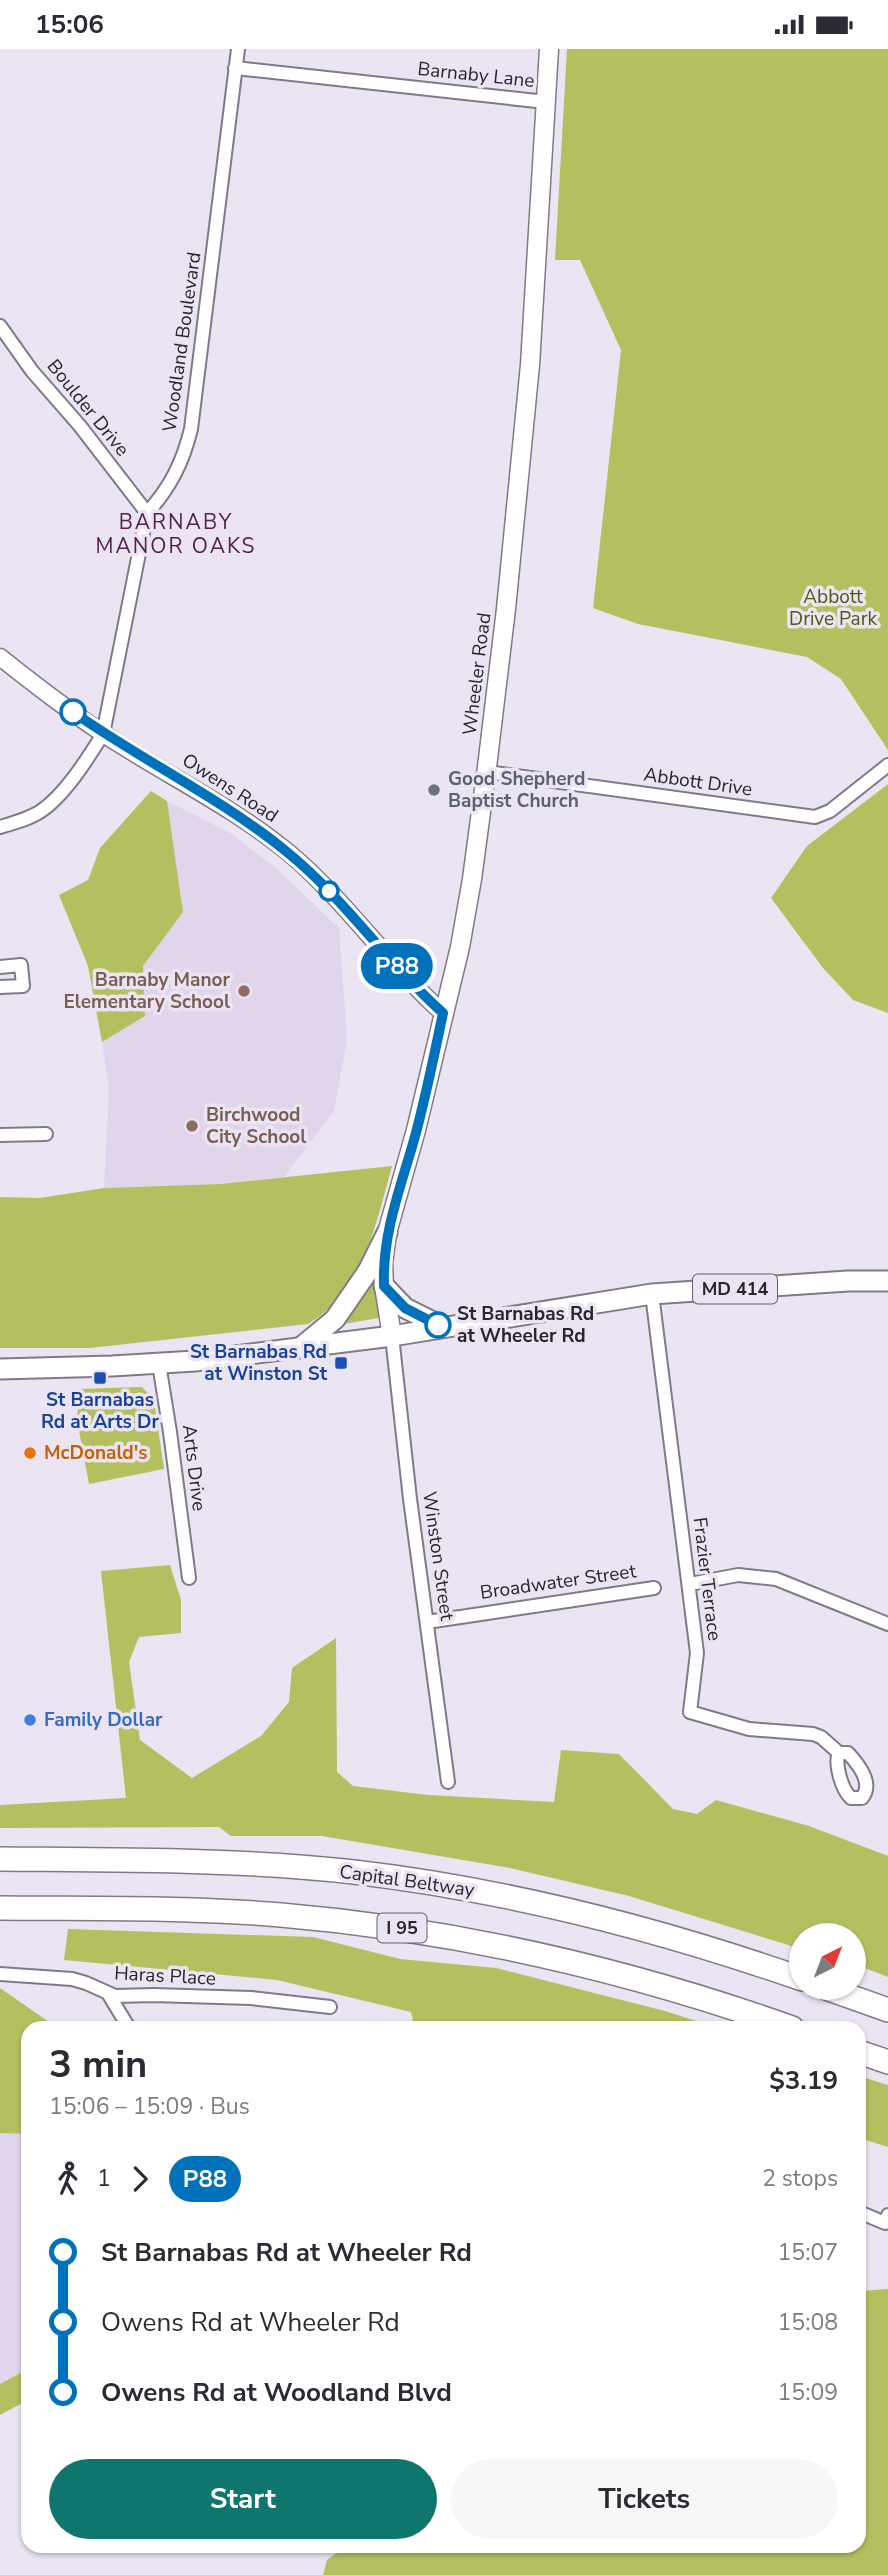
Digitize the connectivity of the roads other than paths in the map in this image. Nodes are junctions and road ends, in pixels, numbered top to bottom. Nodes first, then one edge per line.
1 (238, 49) edge
2 (549, 49) edge
3 (235, 68) junction
4 (546, 102) junction
5 (0, 326) edge
6 (147, 513) junction
7 (0, 657) edge
8 (103, 734) junction
9 (888, 765) edge
10 (486, 772) junction
11 (0, 827) edge
12 (0, 967) edge
13 (0, 987) edge
14 (443, 1013) junction
15 (47, 1134) dead end
16 (0, 1135) edge
17 (387, 1233) junction
18 (888, 1281) edge
19 (384, 1286) junction
20 (652, 1294) junction
21 (444, 1328) junction
22 (392, 1336) junction
23 (300, 1348) junction
24 (159, 1364) junction
25 (0, 1369) edge
26 (189, 1578) dead end
27 (690, 1584) junction
28 (654, 1588) dead end
29 (427, 1622) junction
30 (888, 1624) edge
31 (839, 1753) dead end
32 (447, 1782) dead end
33 (0, 1858) edge
34 (0, 1909) edge
35 (0, 1974) edge
36 (789, 1975) edge
37 (109, 1995) junction
38 (860, 2000) edge
39 (330, 2007) dead end
40 (888, 2010) edge
41 (125, 2021) edge
42 (771, 2021) edge
43 (866, 2054) edge
44 (888, 2062) edge
45 (866, 2215) edge
46 (888, 2215) edge

1 - 3 street, Woodland Boulevard
2 - 4 main road, Wheeler Road
3 - 4 street, Barnaby Lane
3 - 6 street, Woodland Boulevard
4 - 10 main road, Wheeler Road
5 - 6 street, Boulder Drive
6 - 8 street, Woodland Boulevard
7 - 8 street, Owens Road
8 - 11 street, Woodland Boulevard
8 - 14 street, Owens Road
9 - 10 street, Abbott Drive
10 - 14 main road, Wheeler Road
12 - 13 street
14 - 17 main road, Wheeler Road
15 - 16 street
17 - 19 main road, Wheeler Road
17 - 23 main road
18 - 20 main road, MD 414
19 - 21 main road
19 - 22 main road, Wheeler Road
20 - 21 main road, MD 414
20 - 27 street, Frazier Terrace
21 - 22 main road, MD 414
22 - 23 main road, MD 414
22 - 29 street, Winston Street
23 - 24 main road, MD 414
24 - 25 main road, MD 414
24 - 26 street, Arts Drive
27 - 30 street
27 - 31 street, Frazier Terrace
28 - 29 street, Broadwater Street
29 - 32 street, Winston Street
33 - 36 highway, Capital Beltway
34 - 42 highway, I 95
35 - 37 street, Haras Place
37 - 39 street, Haras Place
37 - 41 street
38 - 40 highway
43 - 44 highway
45 - 46 street

